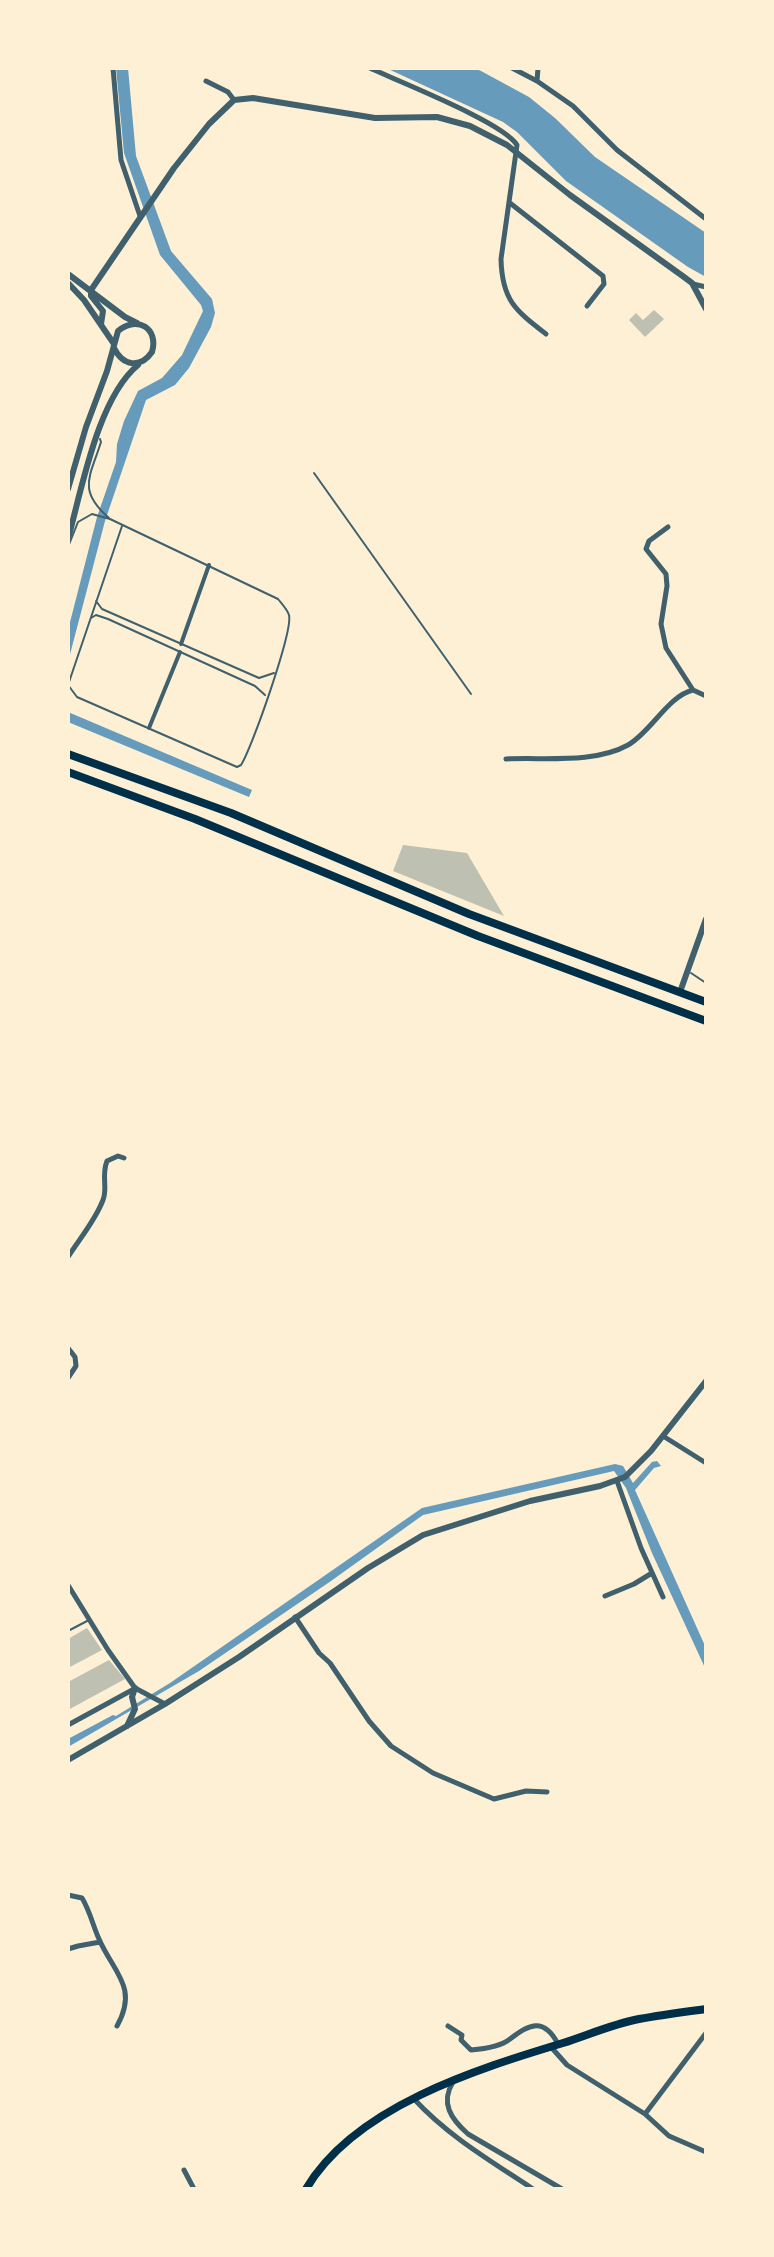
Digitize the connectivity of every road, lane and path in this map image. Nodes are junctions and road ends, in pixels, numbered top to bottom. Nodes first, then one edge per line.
1 (113, 68) edge
2 (370, 68) edge
3 (512, 68) edge
4 (538, 68) edge
5 (206, 81) dead end
6 (537, 81) junction
7 (234, 100) junction
8 (517, 154) junction
9 (510, 203) junction
10 (140, 216) junction
11 (706, 219) edge
12 (68, 274) edge
13 (68, 283) edge
14 (692, 283) junction
15 (706, 287) edge
16 (91, 290) junction
17 (587, 306) dead end
18 (706, 309) edge
19 (101, 324) junction
20 (143, 325) junction
21 (546, 334) dead end
22 (114, 346) junction
23 (140, 363) junction
24 (97, 434) junction
25 (314, 473) dead end
26 (68, 489) edge
27 (110, 519) junction
28 (122, 526) junction
29 (668, 527) dead end
30 (68, 539) edge
31 (68, 547) edge
32 (209, 565) junction
33 (97, 599) junction
34 (90, 619) junction
35 (181, 644) junction
36 (180, 652) junction
37 (275, 673) junction
38 (693, 690) junction
39 (471, 694) dead end
40 (706, 696) edge
41 (267, 697) junction
42 (149, 728) junction
43 (68, 752) edge
44 (506, 759) dead end
45 (68, 772) edge
46 (706, 919) edge
47 (688, 969) junction
48 (706, 983) edge
49 (680, 992) junction
50 (706, 1002) edge
51 (706, 1021) edge
52 (124, 1158) dead end
53 (68, 1257) edge
54 (68, 1348) edge
55 (68, 1378) edge
56 (706, 1381) edge
57 (663, 1436) junction
58 (706, 1463) edge
59 (617, 1481) junction
60 (652, 1573) junction
61 (68, 1585) edge
62 (605, 1596) dead end
63 (663, 1597) dead end
64 (295, 1617) junction
65 (90, 1620) junction
66 (68, 1631) edge
67 (135, 1688) junction
68 (165, 1704) junction
69 (68, 1725) edge
70 (127, 1726) junction
71 (68, 1760) edge
72 (547, 1792) dead end
73 (68, 1895) edge
74 (100, 1942) junction
75 (68, 1949) edge
76 (706, 2009) edge
77 (117, 2026) dead end
78 (448, 2026) dead end
79 (706, 2033) edge
80 (554, 2045) junction
81 (454, 2081) junction
82 (414, 2099) junction
83 (645, 2114) junction
84 (706, 2152) edge
85 (184, 2170) dead end
86 (194, 2189) edge
87 (306, 2189) edge
88 (533, 2189) edge
89 (562, 2189) edge

1 - 10 street
2 - 8 street
3 - 6 street
4 - 6 street
5 - 7 street
6 - 11 street
7 - 8 street
7 - 10 street
8 - 9 street
8 - 14 street
9 - 17 street
9 - 21 street
10 - 16 street
12 - 16 street
13 - 19 street
14 - 15 street
14 - 18 street
16 - 19 street
16 - 20 street
19 - 22 street
20 - 22 street
20 - 23 street
22 - 23 street
22 - 26 street
23 - 24 street
24 - 27 lane
24 - 30 street
25 - 39 lane
27 - 28 lane
27 - 31 lane
28 - 32 lane
28 - 33 lane
29 - 38 street
32 - 35 street
32 - 37 lane
33 - 34 lane
33 - 35 lane
34 - 36 lane
34 - 42 lane
35 - 37 lane
36 - 41 lane
36 - 42 street
37 - 41 lane
38 - 40 street
38 - 44 street
41 - 42 lane
43 - 49 main road
45 - 51 main road
46 - 47 street
47 - 48 lane
47 - 49 street
49 - 50 main road
52 - 53 street
54 - 55 street
56 - 57 street
57 - 58 street
57 - 59 street
59 - 60 street
59 - 64 street
60 - 62 street
60 - 63 street
61 - 65 street
64 - 68 street
64 - 72 street
65 - 66 lane
65 - 67 street
67 - 68 street
67 - 69 street
67 - 70 street
68 - 70 street
70 - 71 street
73 - 74 street
74 - 75 street
74 - 77 street
76 - 80 main road
78 - 80 street
79 - 83 street
80 - 81 main road
80 - 83 street
81 - 82 main road
81 - 89 street
82 - 87 main road
82 - 88 street
83 - 84 street
85 - 86 street

